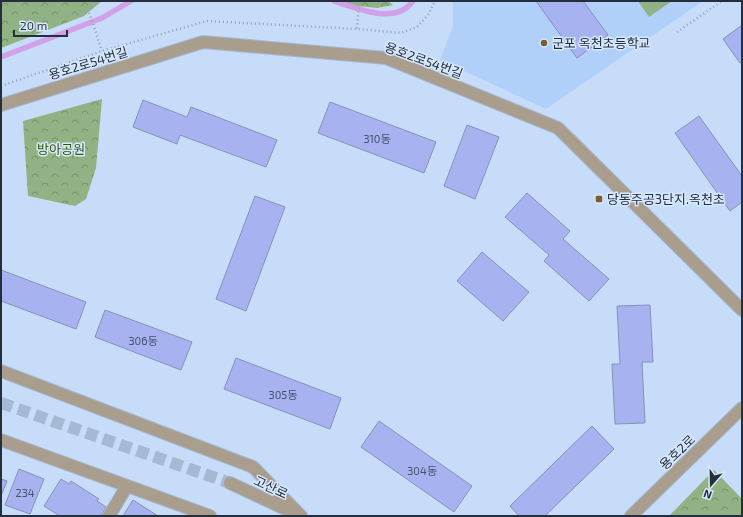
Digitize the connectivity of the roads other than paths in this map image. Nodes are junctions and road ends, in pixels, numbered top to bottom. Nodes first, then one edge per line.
1 (1, 105) edge
2 (742, 310) edge
3 (1, 371) edge
4 (742, 408) edge
5 (1, 440) edge
6 (230, 483) tunnel mouth
7 (127, 486) junction
8 (195, 514) edge
9 (110, 516) edge
10 (210, 516) edge
11 (301, 516) edge
12 (631, 516) edge

1 - 2 street, 용호2로54번길
3 - 11 street
4 - 12 street, 용호2로
5 - 7 street
6 - 11 street, 고산로
7 - 8 street
7 - 9 street
8 - 10 street

